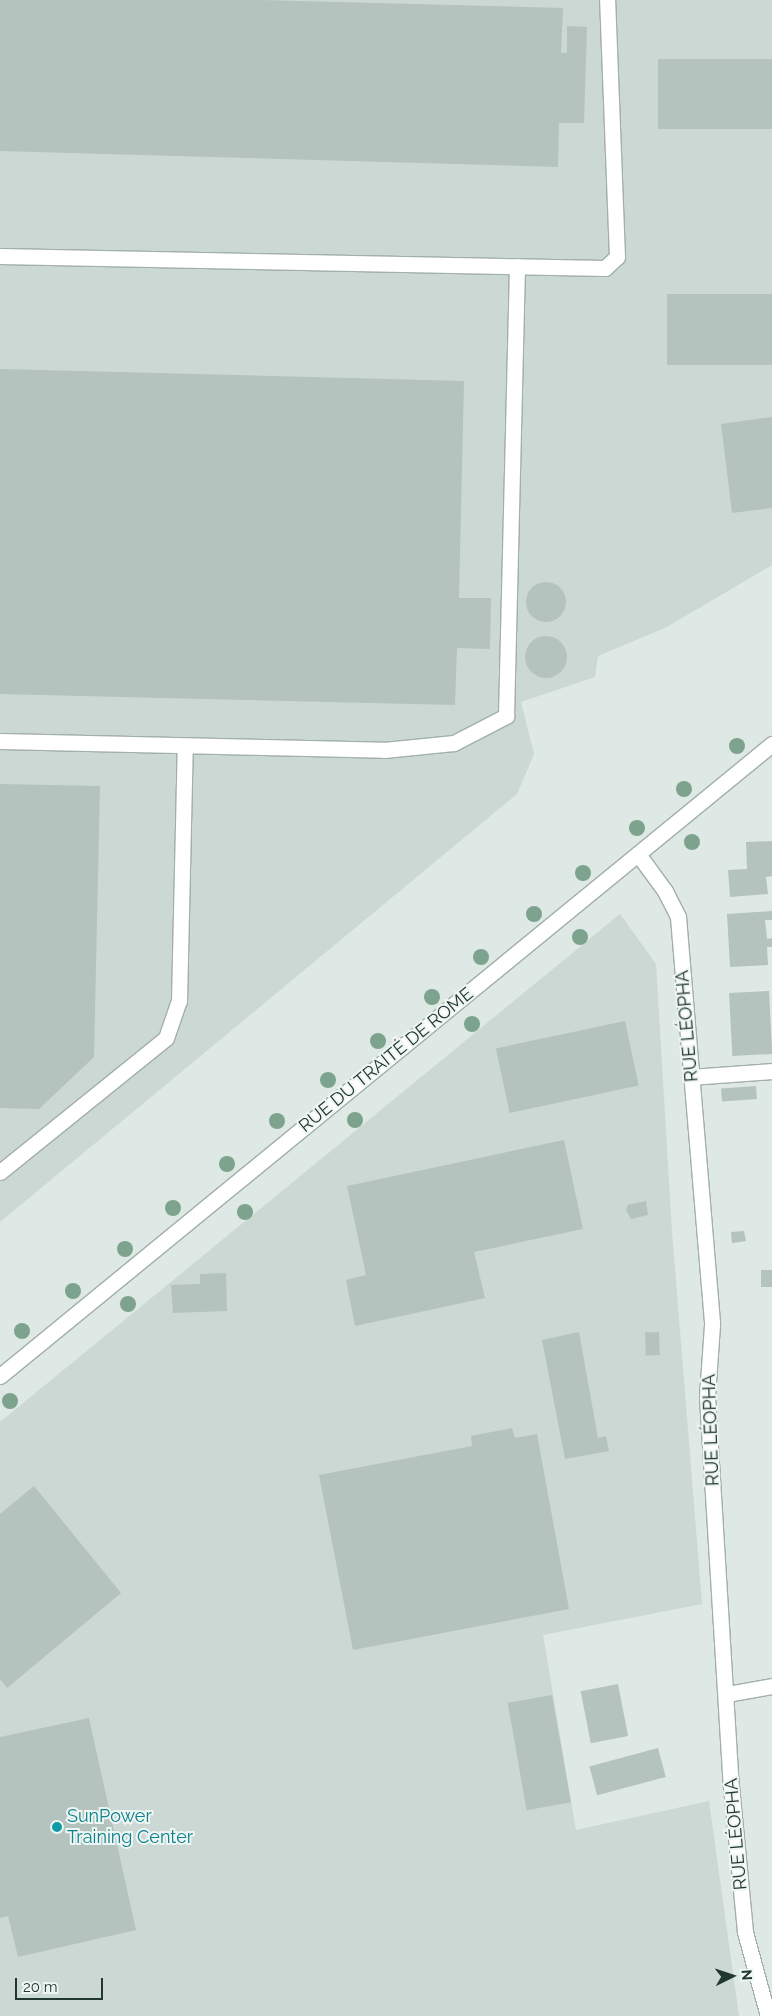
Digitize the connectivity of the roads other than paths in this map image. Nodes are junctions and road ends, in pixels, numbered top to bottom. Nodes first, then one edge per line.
1 (607, 0) edge
2 (0, 256) edge
3 (517, 266) junction
4 (0, 741) edge
5 (772, 744) edge
6 (185, 746) junction
7 (638, 854) junction
8 (772, 1071) edge
9 (692, 1077) junction
10 (0, 1172) edge
11 (0, 1376) edge
12 (772, 1686) edge
13 (727, 1694) junction
14 (768, 2016) edge

1 - 3 street
2 - 3 street
3 - 6 street
4 - 6 street
5 - 7 street, RUE DU TRAITÉ DE ROME
6 - 10 street
7 - 9 street, RUE LÉOPHA
7 - 11 street, RUE DU TRAITÉ DE ROME
8 - 9 street
9 - 13 street, RUE LÉOPHA
12 - 13 street
13 - 14 street, RUE LÉOPHA

